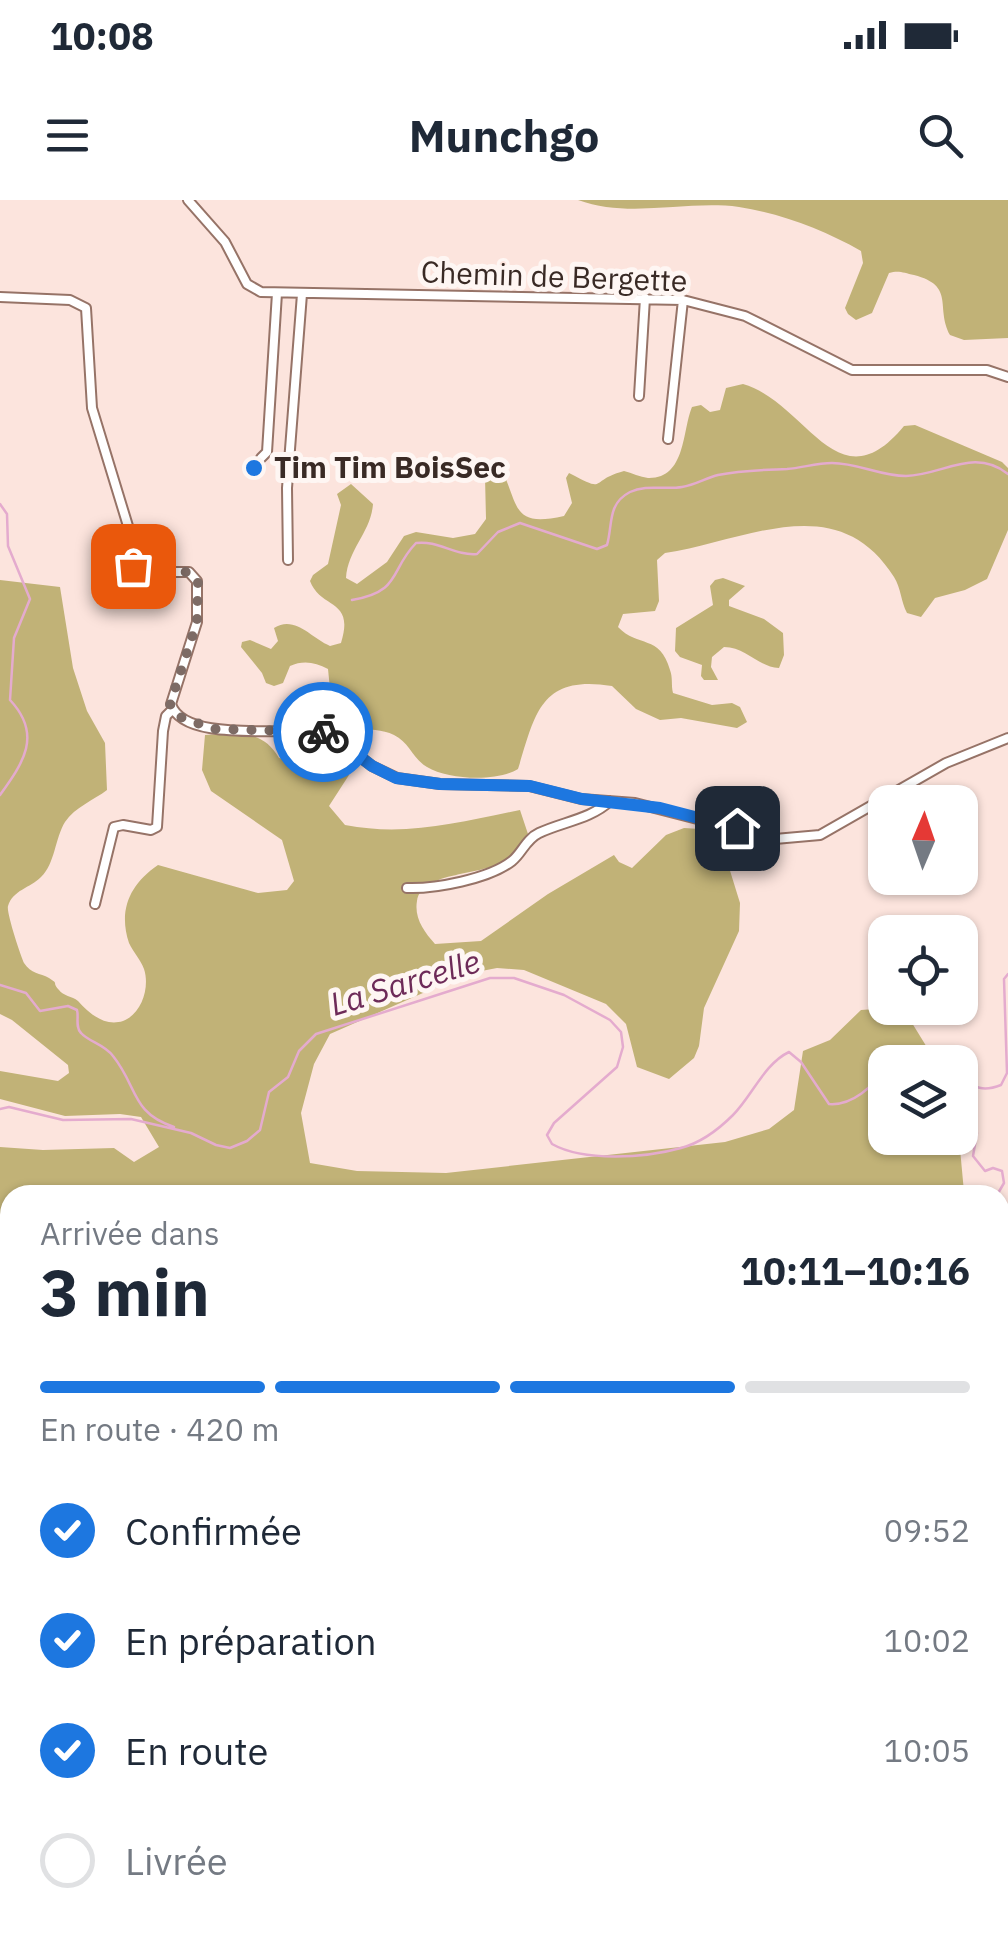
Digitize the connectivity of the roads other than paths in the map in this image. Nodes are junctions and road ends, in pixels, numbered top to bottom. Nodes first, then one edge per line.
1 (188, 200) edge
2 (277, 293) junction
3 (302, 294) junction
4 (0, 296) edge
5 (645, 298) junction
6 (683, 300) junction
7 (1008, 376) edge
8 (639, 396) dead end
9 (668, 439) dead end
10 (260, 458) dead end
11 (288, 560) dead end
12 (172, 710) junction
13 (1008, 738) edge
14 (610, 801) junction
15 (407, 888) dead end
16 (95, 904) dead end

1 - 2 street
2 - 3 street, Chemin de Bergette
2 - 10 street
3 - 5 street, Chemin de Bergette
3 - 11 street
4 - 12 street
5 - 6 street, Chemin de Bergette
5 - 8 street
6 - 7 street, Chemin de Bergette
6 - 9 street
12 - 14 street
12 - 16 street
13 - 14 street
14 - 15 street

